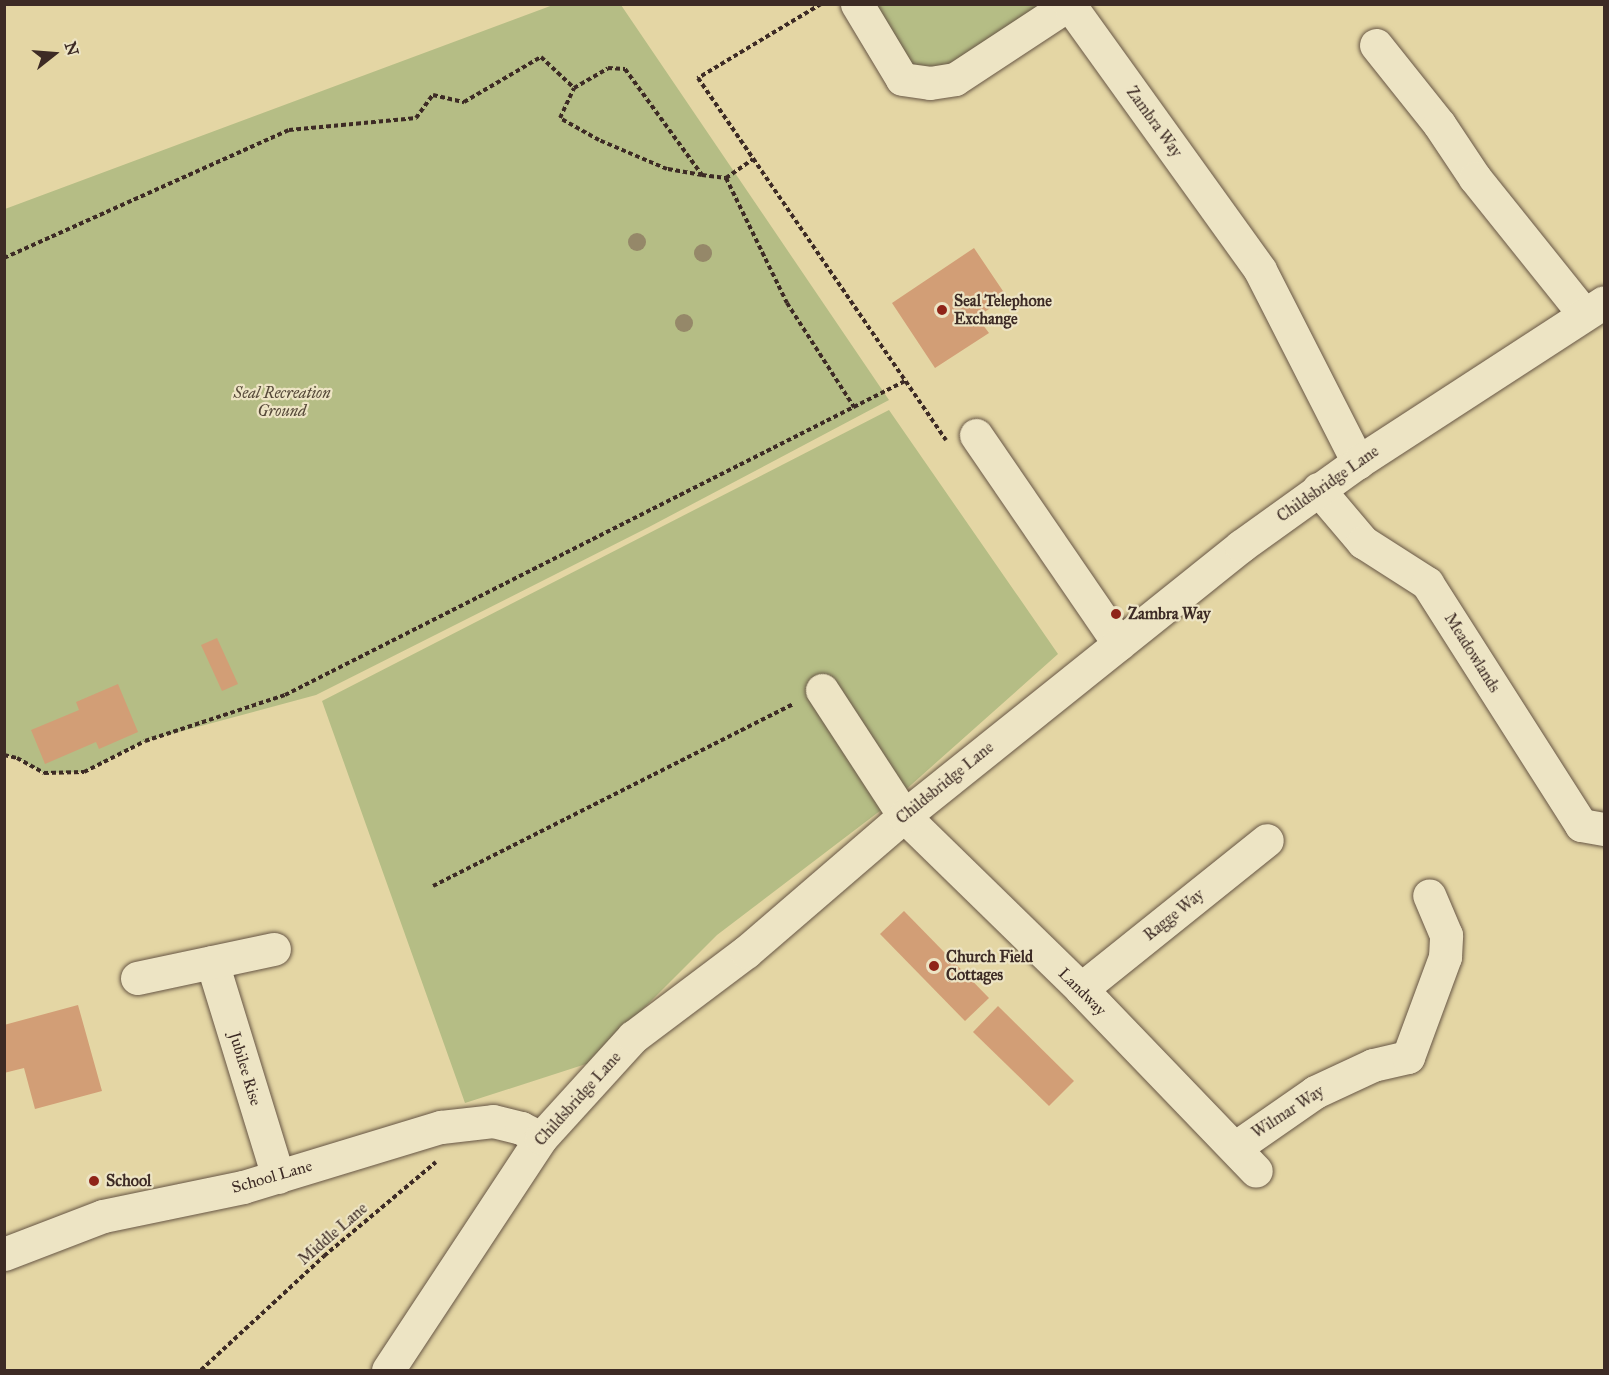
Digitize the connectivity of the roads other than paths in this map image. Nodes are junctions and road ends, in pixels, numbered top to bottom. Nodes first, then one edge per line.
1 (857, 4) edge
2 (1069, 4) edge
3 (1376, 45) dead end
4 (1597, 311) edge
5 (964, 442) road end
6 (1358, 462) junction
7 (1318, 489) junction
8 (1119, 644) junction
9 (822, 690) road end
10 (904, 816) junction
11 (1605, 829) edge
12 (1267, 840) dead end
13 (1428, 895) dead end
14 (274, 949) dead end
15 (212, 962) junction
16 (137, 978) dead end
17 (1081, 989) junction
18 (546, 1131) junction
19 (1236, 1147) junction
20 (1256, 1171) dead end
21 (278, 1177) junction
22 (4, 1254) edge
23 (388, 1371) edge

1 - 2 street, Zambra Way
2 - 6 street, Zambra Way
3 - 4 street
4 - 6 street, Childsbridge Lane
5 - 8 street
6 - 7 street, Childsbridge Lane
7 - 8 street, Childsbridge Lane
7 - 11 street, Meadowlands
8 - 10 street, Childsbridge Lane
9 - 10 street, Landway
10 - 17 street, Landway
10 - 18 street, Childsbridge Lane
12 - 17 street, Ragge Way
13 - 19 street, Wilmar Way
14 - 15 street
15 - 16 street
15 - 21 street, Jubilee Rise
17 - 19 street, Landway
18 - 21 street, School Lane
18 - 23 street, Childsbridge Lane
19 - 20 street, Landway
21 - 22 street, School Lane

